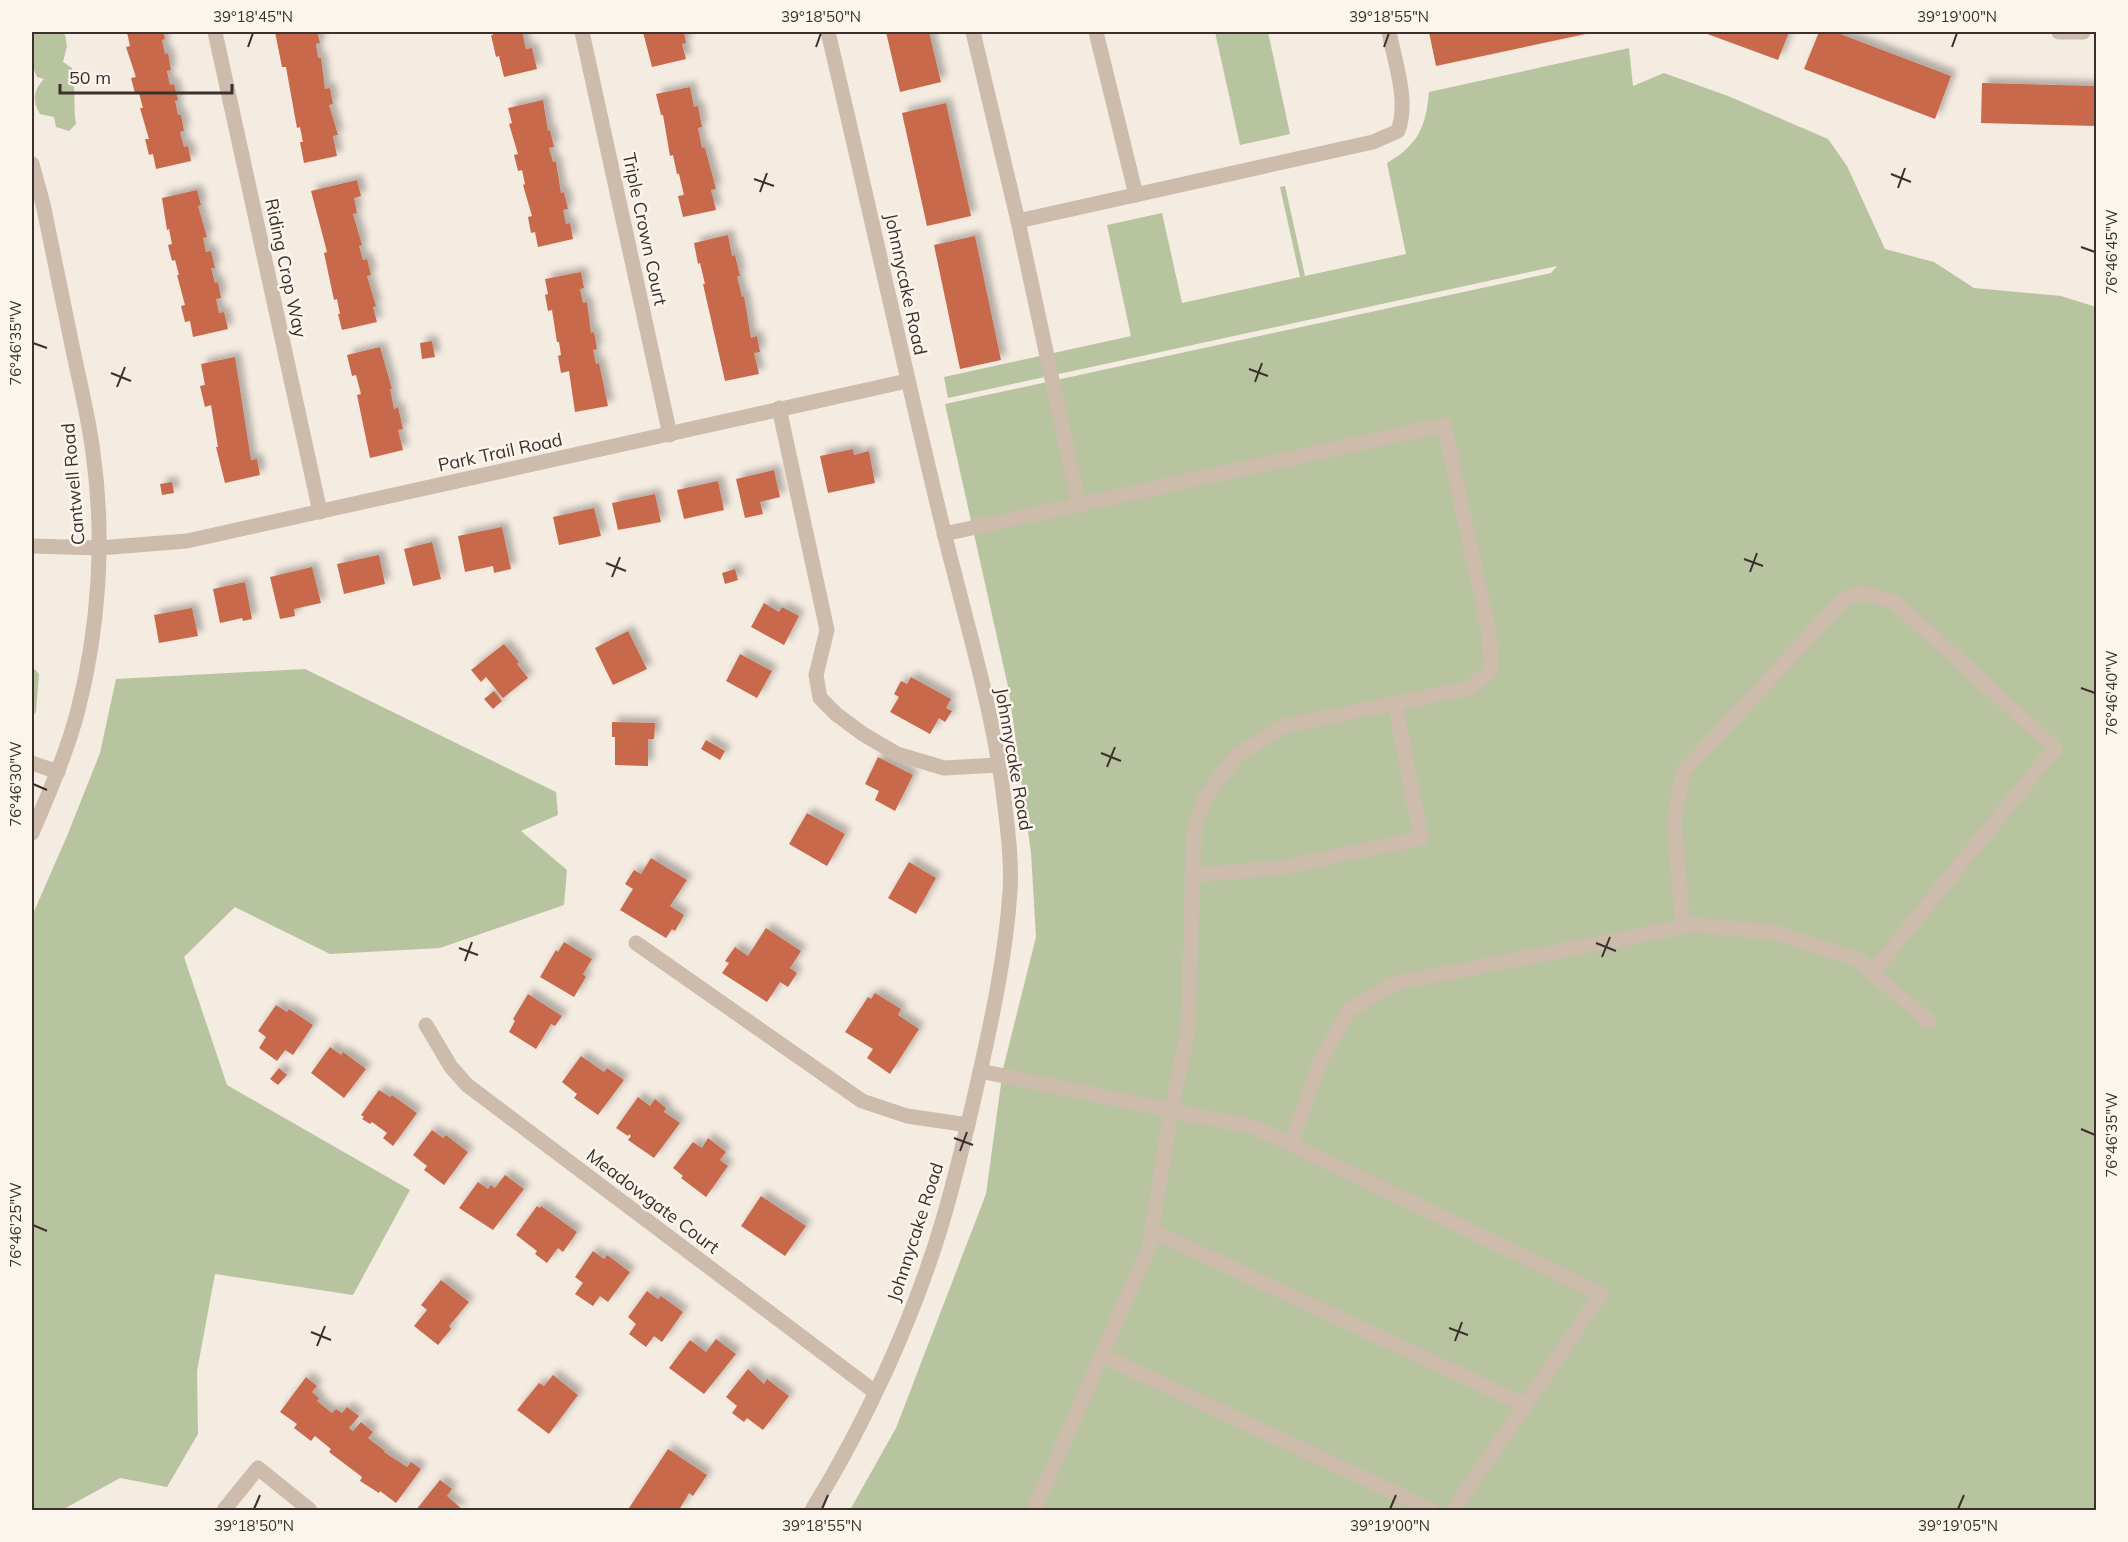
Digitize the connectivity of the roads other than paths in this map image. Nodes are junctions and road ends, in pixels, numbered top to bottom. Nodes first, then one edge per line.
1 (215, 32) edge
2 (582, 32) edge
3 (828, 32) edge
4 (973, 32) edge
5 (1096, 32) edge
6 (1389, 32) edge
7 (2059, 32) edge
8 (2083, 32) edge
9 (32, 164) edge
10 (1136, 195) junction
11 (1018, 221) junction
12 (907, 381) junction
13 (778, 408) junction
14 (670, 435) junction
15 (1079, 505) junction
16 (320, 512) junction
17 (944, 534) junction
18 (32, 546) edge
19 (99, 549) junction
20 (1395, 704) junction
21 (32, 763) edge
22 (999, 765) junction
23 (58, 772) junction
24 (32, 833) edge
25 (1192, 875) junction
26 (1683, 927) junction
27 (636, 943) dead end
28 (1872, 973) junction
29 (1928, 1021) dead end
30 (426, 1025) dead end
31 (980, 1071) junction
32 (1171, 1110) junction
33 (968, 1125) junction
34 (1291, 1144) junction
35 (1152, 1231) junction
36 (1103, 1356) junction
37 (875, 1392) junction
38 (1525, 1405) junction
39 (224, 1510) edge
40 (310, 1510) edge
41 (812, 1510) edge
42 (1034, 1510) edge
43 (1431, 1510) edge
44 (1453, 1510) edge

1 - 16 street, Riding Crop Way
2 - 14 street, Triple Crown Court
3 - 12 street, Johnnycake Road
4 - 11 street
5 - 10 street
6 - 10 street
7 - 8 street
9 - 19 street, Cantwell Road
10 - 11 street
11 - 15 street
12 - 13 street, Park Trail Road
12 - 17 street, Johnnycake Road
13 - 14 street, Park Trail Road
13 - 22 street
14 - 16 street, Park Trail Road
15 - 17 street
15 - 20 street
16 - 19 street, Park Trail Road
17 - 22 street, Johnnycake Road
18 - 19 street, Park Trail Road
19 - 23 street, Cantwell Road
20 - 25 street
20 - 25 street
21 - 23 street
22 - 31 street, Johnnycake Road
23 - 24 street, Cantwell Road
25 - 32 street
26 - 28 street
26 - 28 street
26 - 34 street
27 - 33 street
28 - 29 street
30 - 37 street, Meadowgate Court
31 - 32 street
31 - 33 street, Johnnycake Road
32 - 34 street
32 - 35 street
33 - 37 street, Johnnycake Road
34 - 38 street
35 - 36 street
35 - 38 street
36 - 42 street
36 - 43 street
37 - 41 street, Johnnycake Road
38 - 44 street
39 - 40 street

